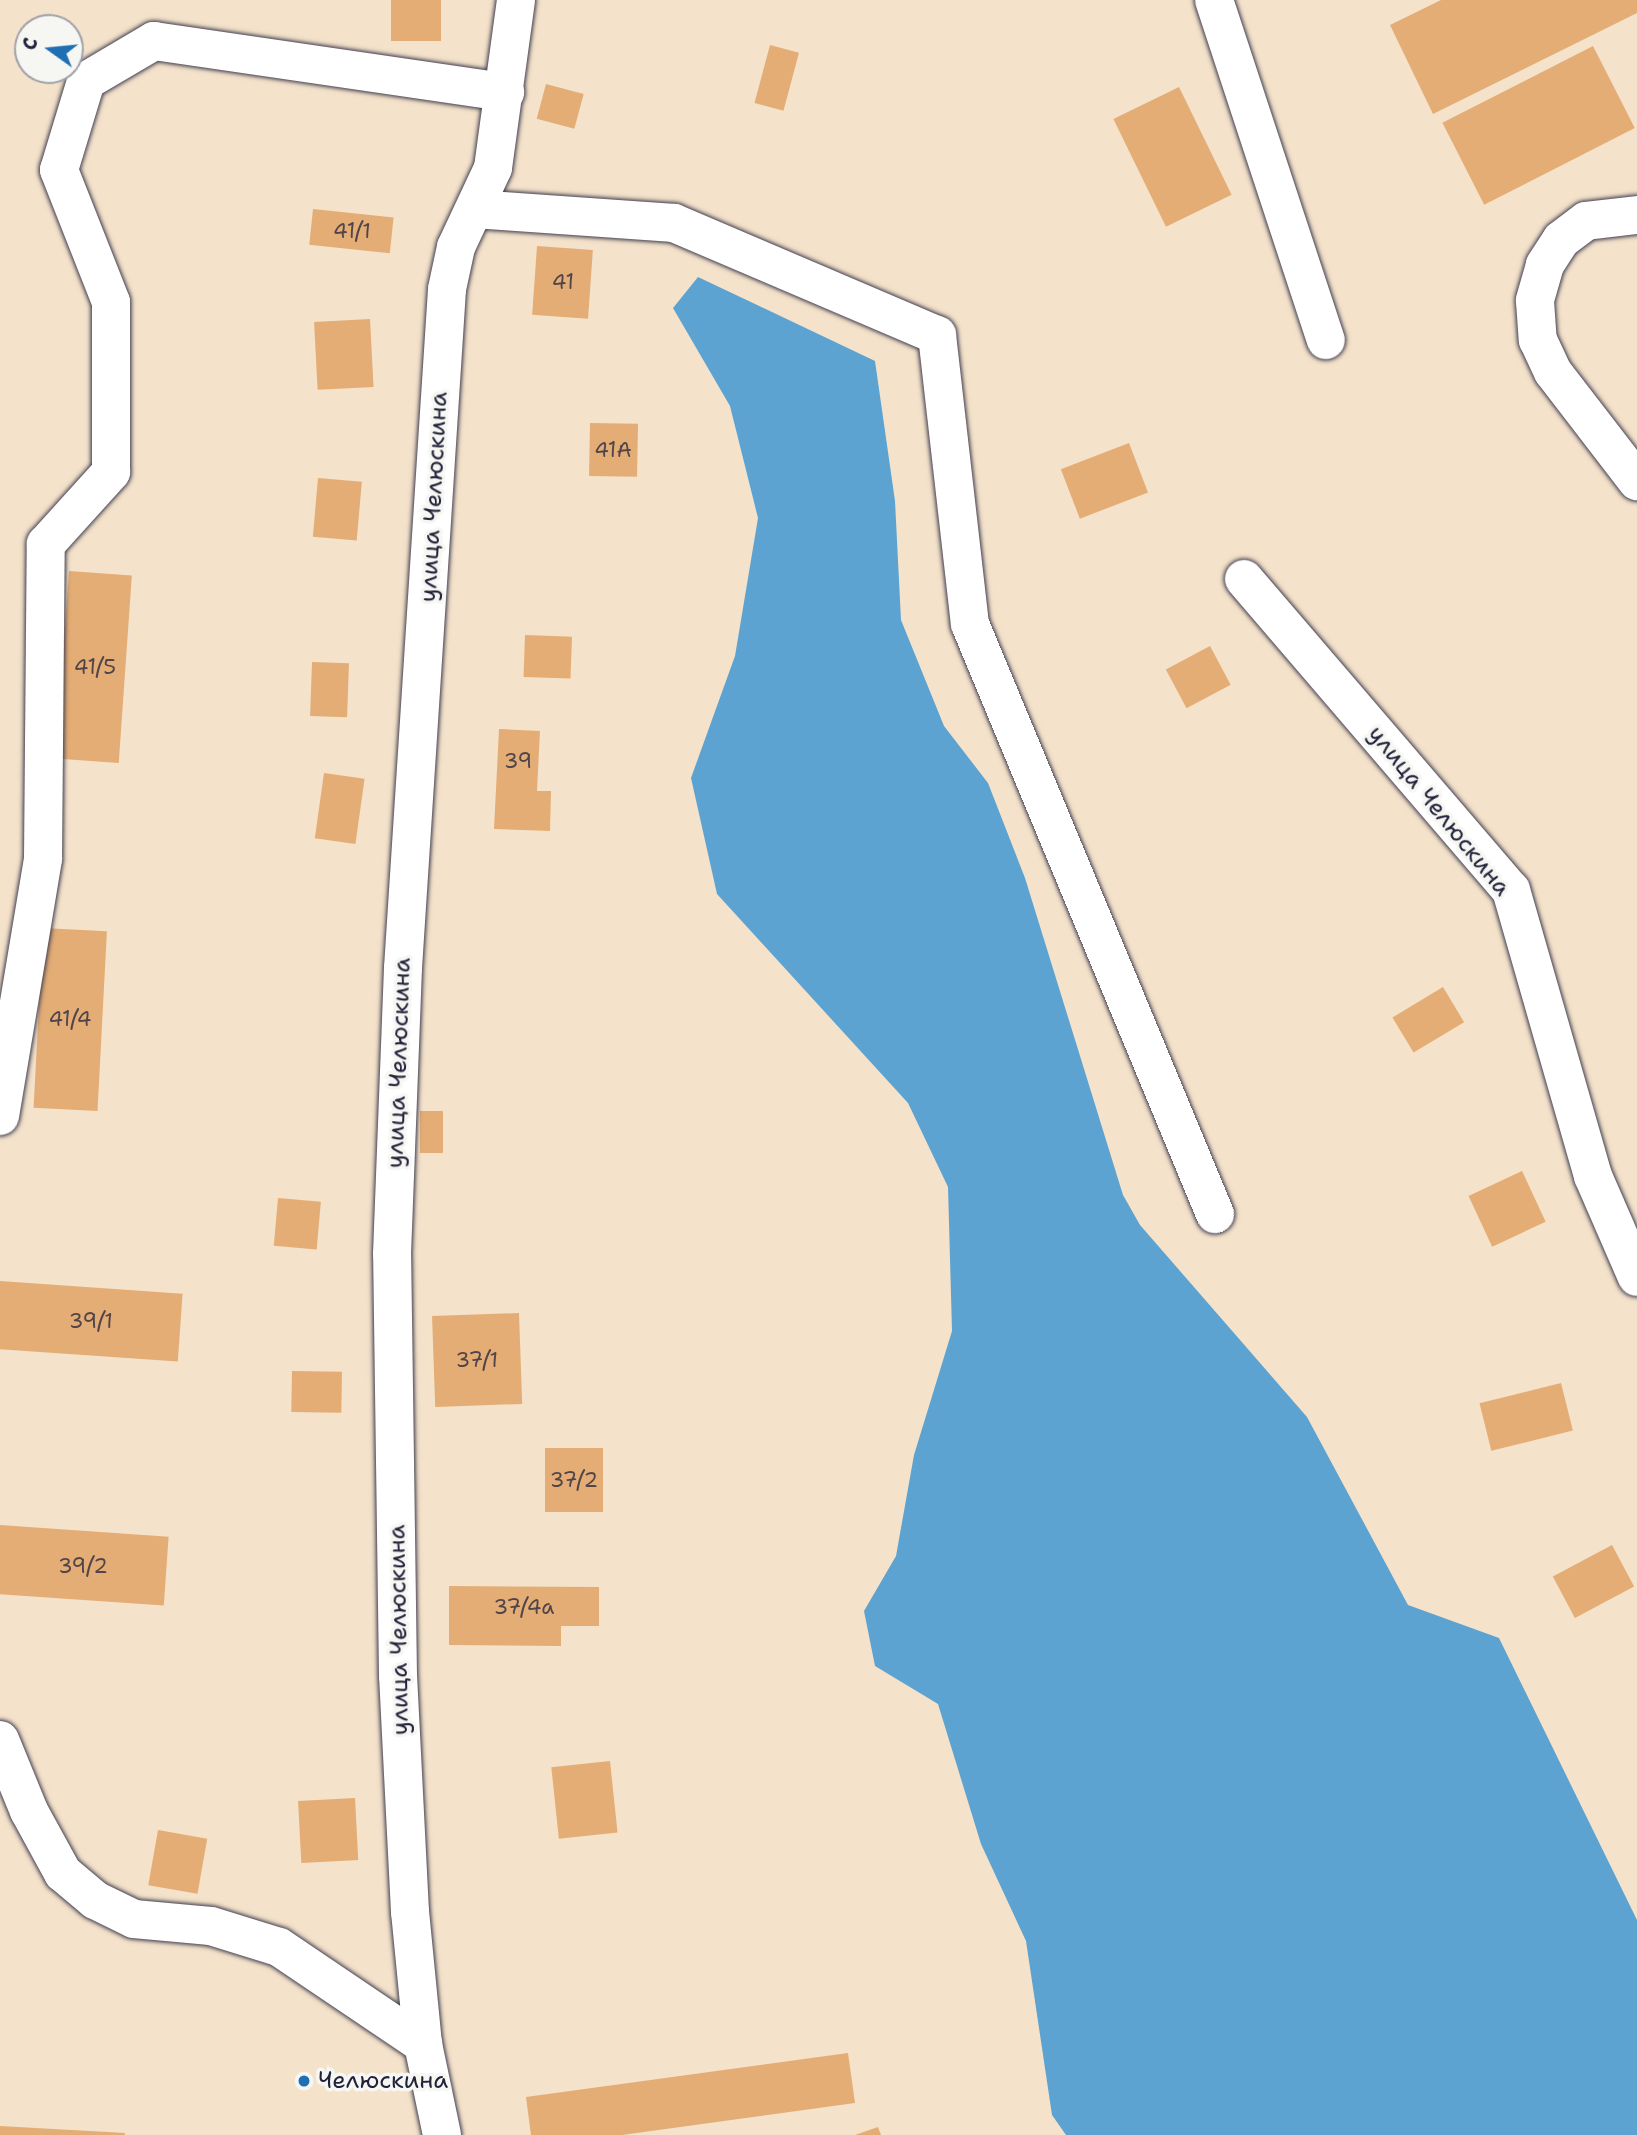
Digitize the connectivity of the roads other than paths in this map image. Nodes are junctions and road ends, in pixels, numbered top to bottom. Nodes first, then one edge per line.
1 (516, 0) edge
2 (1214, 0) edge
3 (505, 92) junction
4 (475, 209) junction
5 (1637, 215) edge
6 (1326, 340) dead end
7 (1637, 481) edge
8 (1244, 579) dead end
9 (0, 1116) edge
10 (1215, 1214) dead end
11 (1637, 1277) edge
12 (0, 1740) edge
13 (423, 2044) junction
14 (442, 2135) edge

1 - 3 street, улица Челюскина
2 - 6 street
3 - 4 street, улица Челюскина
3 - 9 street
4 - 10 street
4 - 13 street, улица Челюскина
5 - 7 street
8 - 11 street, улица Челюскина
12 - 13 street
13 - 14 street, улица Челюскина

